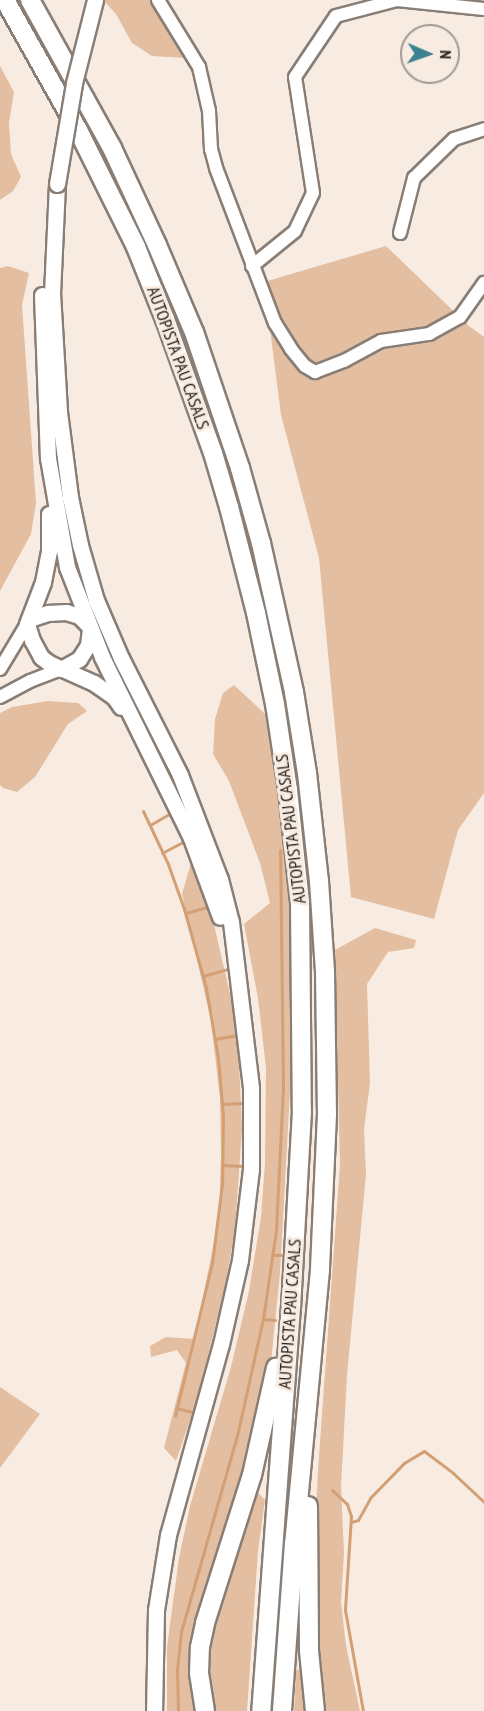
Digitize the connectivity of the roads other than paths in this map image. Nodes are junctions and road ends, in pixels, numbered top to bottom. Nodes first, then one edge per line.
1 (5, 0) edge
2 (30, 0) edge
3 (88, 0) edge
4 (94, 0) edge
5 (158, 0) edge
6 (484, 9) edge
7 (484, 129) edge
8 (54, 184) junction
9 (400, 232) dead end
10 (252, 266) junction
11 (484, 283) edge
12 (42, 294) junction
13 (70, 497) junction
14 (28, 622) junction
15 (90, 626) junction
16 (0, 669) edge
17 (61, 669) junction
18 (0, 698) edge
19 (137, 728) junction
20 (159, 735) junction
21 (239, 991) junction
22 (291, 1306) junction
23 (307, 1426) junction
24 (154, 1711) edge
25 (205, 1711) edge
26 (261, 1711) edge
27 (282, 1711) edge
28 (315, 1711) edge

1 - 22 highway, AUTOPISTA PAU CASALS
2 - 23 highway, AUTOPISTA PAU CASALS
3 - 8 main road
4 - 8 main road, bridge
5 - 10 street
6 - 10 street
7 - 9 street
8 - 12 main road
8 - 13 main road
10 - 11 street
12 - 14 main road
12 - 15 main road
13 - 15 main road
13 - 20 main road
14 - 15 main road
14 - 16 street
14 - 17 main road
15 - 17 main road
15 - 19 main road
15 - 20 main road
17 - 18 street
17 - 19 main road
19 - 21 main road
20 - 21 main road
21 - 24 main road
22 - 25 highway
22 - 26 highway, AUTOPISTA PAU CASALS
23 - 27 highway, AUTOPISTA PAU CASALS
23 - 28 highway

